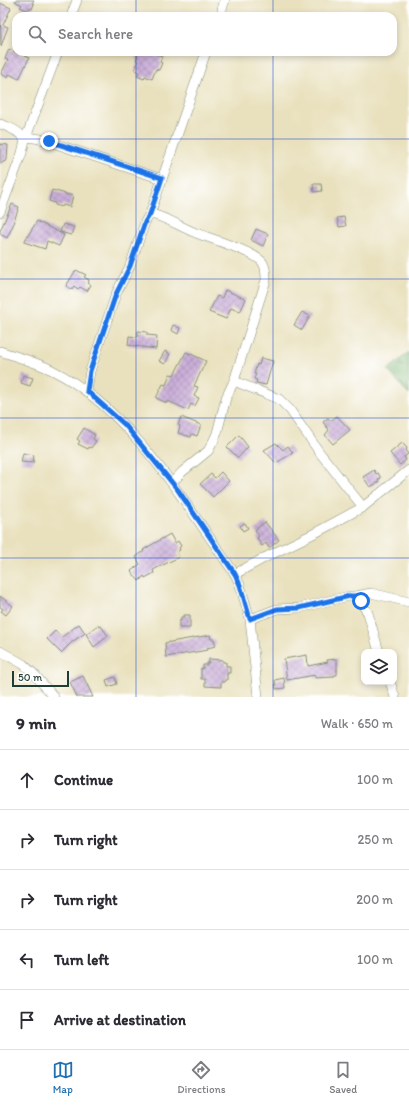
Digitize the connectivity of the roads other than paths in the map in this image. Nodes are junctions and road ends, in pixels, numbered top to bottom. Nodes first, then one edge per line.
1 (76, 0) edge
2 (225, 0) edge
3 (72, 12) edge
4 (222, 12) edge
5 (57, 56) edge
6 (205, 56) edge
7 (0, 124) edge
8 (26, 138) junction
9 (162, 178) junction
10 (0, 212) edge
11 (150, 214) junction
12 (0, 351) edge
13 (234, 381) junction
14 (87, 391) junction
15 (409, 470) edge
16 (172, 483) junction
17 (363, 507) junction
18 (235, 574) junction
19 (356, 596) junction
20 (409, 602) edge
21 (250, 619) junction
22 (379, 649) edge
23 (0, 651) edge
24 (391, 685) edge
25 (54, 697) edge
26 (258, 697) edge
27 (395, 697) edge

1 - 3 street
2 - 4 street
5 - 8 street
6 - 9 street
7 - 8 street
8 - 9 street
8 - 10 street
9 - 11 street
11 - 13 street
11 - 14 street
12 - 14 street
13 - 16 street
13 - 17 street
14 - 16 street
15 - 17 street
16 - 18 street
17 - 18 street
18 - 21 street
19 - 20 street
19 - 21 street
19 - 22 street
21 - 26 street
23 - 25 street
24 - 27 street

